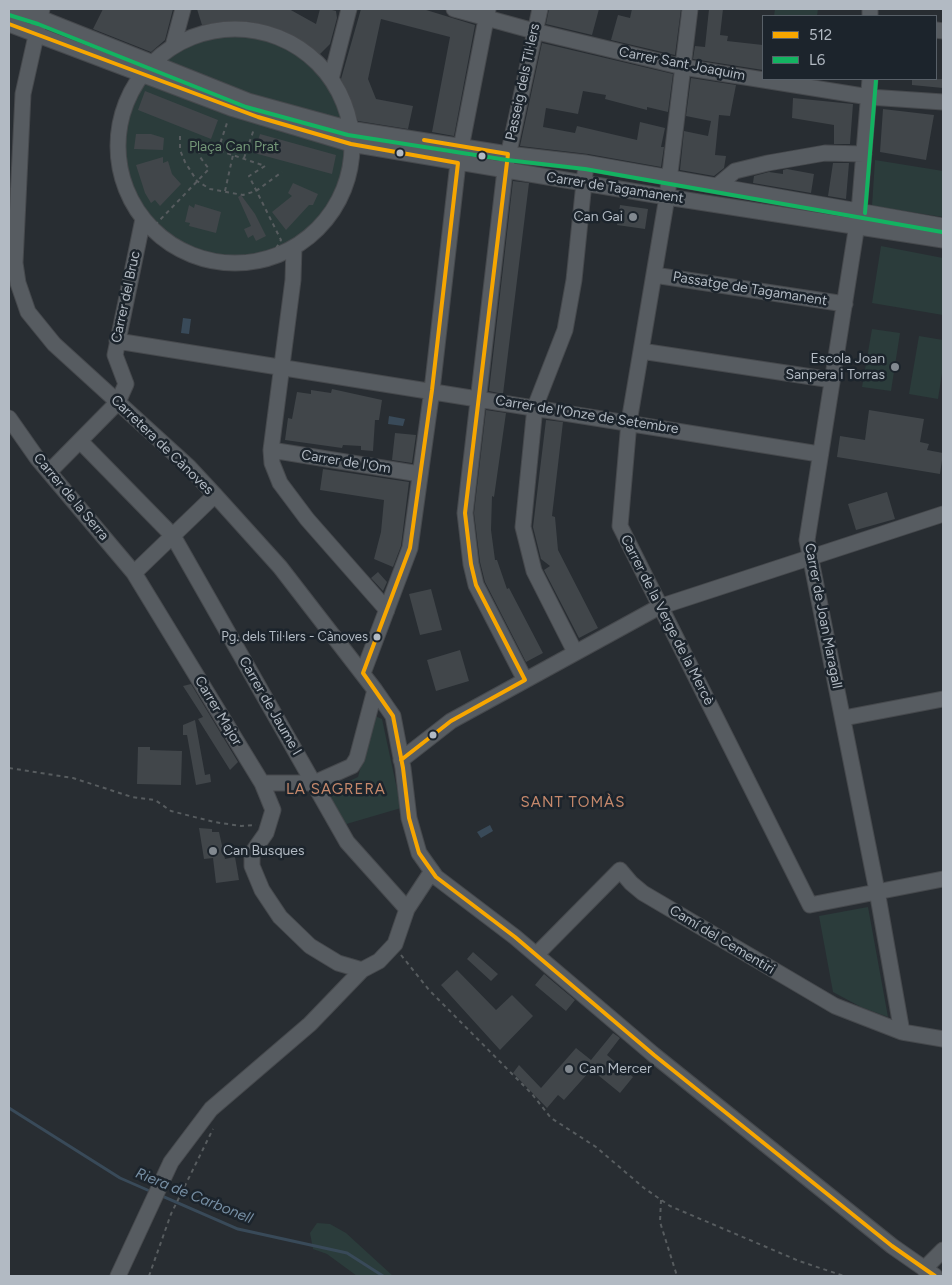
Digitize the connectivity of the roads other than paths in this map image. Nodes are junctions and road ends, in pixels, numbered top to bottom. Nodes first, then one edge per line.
1 (9, 9) edge
2 (183, 9) edge
3 (349, 9) edge
4 (454, 9) edge
5 (540, 9) edge
6 (690, 9) edge
7 (487, 13) edge
8 (41, 14) edge
9 (9, 24) edge
10 (534, 31) junction
11 (36, 34) junction
12 (172, 46) junction
13 (152, 63) junction
14 (683, 67) junction
15 (142, 75) junction
16 (331, 79) junction
17 (762, 80) edge
18 (764, 80) edge
19 (870, 80) edge
20 (16, 93) edge
21 (869, 97) junction
22 (943, 102) edge
23 (351, 136) junction
24 (461, 146) junction
25 (508, 154) junction
26 (864, 154) junction
27 (458, 162) junction
28 (586, 163) junction
29 (505, 170) junction
30 (670, 178) junction
31 (583, 183) junction
32 (717, 186) junction
33 (667, 197) junction
34 (858, 219) junction
35 (147, 224) junction
36 (943, 226) edge
37 (943, 240) edge
38 (294, 247) junction
39 (654, 275) junction
40 (13, 280) edge
41 (845, 304) junction
42 (117, 341) junction
43 (641, 351) junction
44 (282, 366) junction
45 (832, 380) junction
46 (432, 390) junction
47 (480, 398) junction
48 (118, 402) junction
49 (535, 407) junction
50 (9, 418) edge
51 (629, 422) junction
52 (80, 441) junction
53 (271, 450) junction
54 (819, 454) junction
55 (50, 471) junction
56 (420, 474) junction
57 (215, 495) junction
58 (943, 514) edge
59 (173, 536) junction
60 (810, 557) junction
61 (134, 573) junction
62 (659, 607) junction
63 (387, 610) junction
64 (575, 652) junction
65 (363, 673) junction
66 (526, 680) junction
67 (375, 690) junction
68 (943, 698) edge
69 (844, 718) junction
70 (401, 760) junction
71 (262, 783) junction
72 (314, 783) junction
73 (432, 871) junction
74 (943, 879) edge
75 (877, 892) junction
76 (408, 909) junction
77 (536, 955) junction
78 (362, 970) junction
79 (902, 1032) junction
80 (943, 1039) edge
81 (943, 1250) edge
82 (930, 1272) edge
83 (118, 1276) edge

1 - 8 street, Carrer de Tagamanent
2 - 12 street
3 - 16 street
4 - 7 street, Carrer Sant Joaquim
5 - 10 street, Passeig dels Til·lers
6 - 14 street, Carrer de la Verge de la Mercè
7 - 10 street, Carrer Sant Joaquim
7 - 24 street
8 - 11 street, Carretera de Cànoves
8 - 13 street, Carrer de Tagamanent
9 - 11 street, Carrer de Tagamanent
10 - 14 street, Carrer Sant Joaquim
10 - 25 street, Passeig dels Til·lers
11 - 15 street, Carrer de Tagamanent
11 - 20 street, Carretera de Cànoves
12 - 13 street
12 - 16 street
13 - 15 street
13 - 23 street, Carrer de Tagamanent
14 - 17 street, Carrer Sant Joaquim
14 - 30 street, Carrer de la Verge de la Mercè
15 - 23 street, Carrer de Tagamanent
15 - 35 street
16 - 23 street
18 - 21 street, Carrer Sant Joaquim
19 - 21 street, Carrer de Joan Maragall
20 - 40 street, Carretera de Cànoves
21 - 22 street, Carrer Sant Joaquim
21 - 26 street, Carrer de Joan Maragall
23 - 24 street, Carrer de Tagamanent
23 - 27 street, Carrer de Tagamanent
23 - 38 street
24 - 25 street, Carrer de Tagamanent
24 - 27 street
25 - 28 street, Carrer de Tagamanent
25 - 29 street, Passeig dels Til·lers
26 - 32 street
26 - 34 street, Carrer de Joan Maragall
27 - 29 street, Carrer de Tagamanent
27 - 46 street
28 - 30 street, Carrer de Tagamanent
28 - 31 street
29 - 31 street, Carrer de Tagamanent
29 - 47 street, Passeig dels Til·lers
30 - 32 street, Carrer de Tagamanent
30 - 33 street, Carrer de la Verge de la Mercè
31 - 33 street, Carrer de Tagamanent
31 - 49 street
32 - 34 street, Carrer de Tagamanent
33 - 34 street, Carrer de Tagamanent
33 - 39 street, Carrer de la Verge de la Mercè
34 - 36 street, Carrer de Tagamanent
34 - 37 street, Carrer de Tagamanent
34 - 41 street, Carrer de Joan Maragall
35 - 38 street
35 - 42 street, Carrer del Bruc
38 - 44 street
39 - 41 street, Passatge de Tagamanent
39 - 43 street, Carrer de la Verge de la Mercè
40 - 48 street, Carretera de Cànoves
41 - 45 street, Carrer de Joan Maragall
42 - 44 street, Carrer de l'Onze de Setembre
42 - 48 street, Carrer del Bruc
43 - 45 street
43 - 51 street, Carrer de la Verge de la Mercè
44 - 46 street, Carrer de l'Onze de Setembre
44 - 53 street
45 - 54 street, Carrer de Joan Maragall
46 - 47 street, Carrer de l'Onze de Setembre
46 - 56 street
47 - 49 street, Carrer de l'Onze de Setembre
47 - 66 street, Passeig dels Til·lers
48 - 52 street
48 - 57 street, Carretera de Cànoves
49 - 51 street, Carrer de l'Onze de Setembre
49 - 64 street
50 - 55 street, Carrer de la Serra
51 - 54 street, Carrer de l'Onze de Setembre
51 - 62 street, Carrer de la Verge de la Mercè
52 - 55 street
52 - 59 street, Carrer de Jaume I
53 - 56 street, Carrer de l'Om
53 - 63 street
54 - 60 street, Carrer de Joan Maragall
55 - 61 street, Carrer de la Serra
56 - 63 street
57 - 59 street
57 - 65 street, Carretera de Cànoves
58 - 60 street
59 - 61 street
59 - 72 street, Carrer de Jaume I
60 - 62 street
60 - 69 street, Carrer de Joan Maragall
61 - 71 street, Carrer Major
62 - 64 street
62 - 75 street, Carrer de la Verge de la Mercè
63 - 65 street
64 - 66 street
65 - 67 street, Carretera de Cànoves
66 - 70 street
67 - 70 street, Carretera de Cànoves
67 - 72 street
68 - 69 street
69 - 75 street, Carrer de Joan Maragall
70 - 73 street, Carretera de Cànoves
71 - 72 street
71 - 78 street, Carrer Major
72 - 76 street, Carrer de Jaume I
73 - 76 street
73 - 77 street, Carretera de Cànoves
74 - 75 street
75 - 79 street, Carrer de Joan Maragall
76 - 78 street
77 - 79 street, Camí del Cementiri
77 - 82 street, Carretera de Cànoves
78 - 83 street
79 - 80 street, Camí del Cementiri
81 - 82 street

